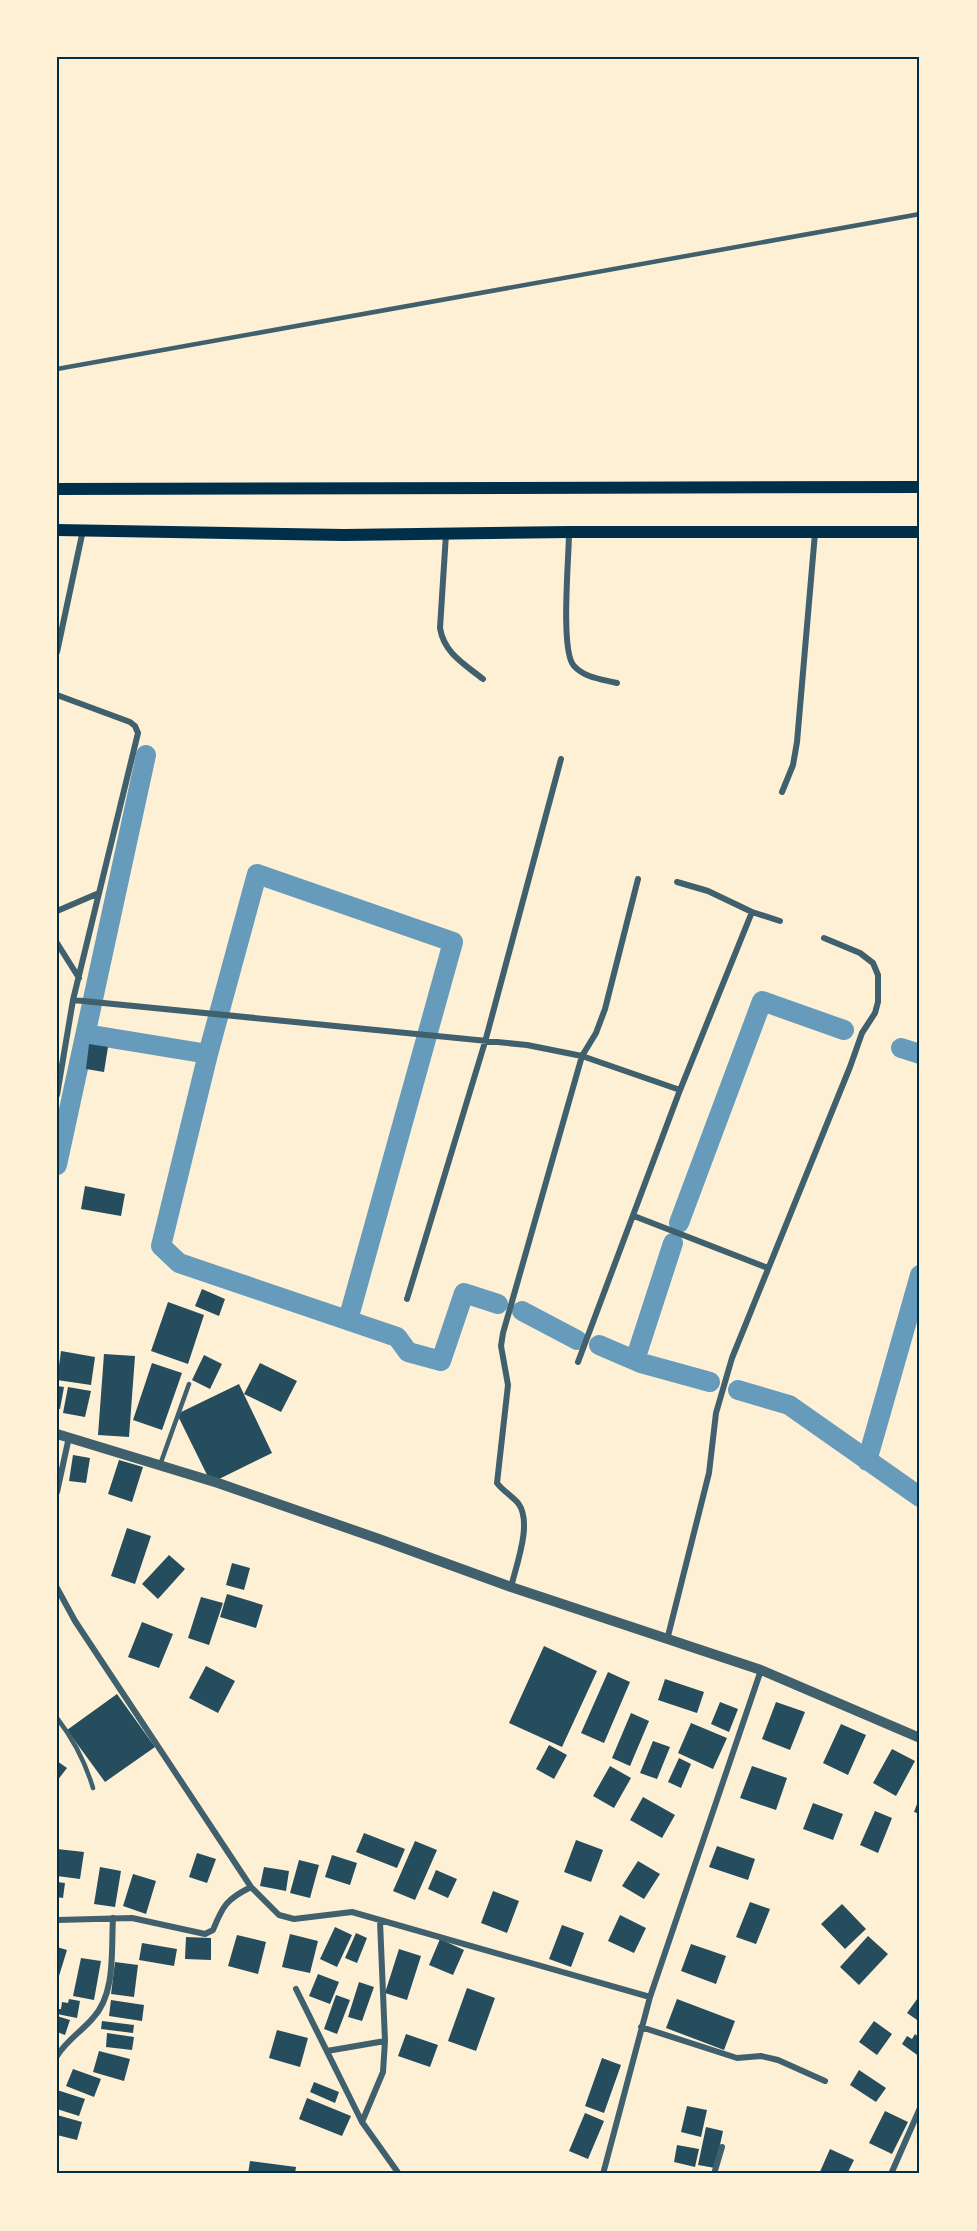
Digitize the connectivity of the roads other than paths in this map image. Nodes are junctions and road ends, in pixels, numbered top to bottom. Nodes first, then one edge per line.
1 (920, 214) edge
2 (57, 369) edge
3 (920, 487) edge
4 (57, 489) edge
5 (83, 529) junction
6 (57, 530) edge
7 (569, 532) junction
8 (920, 532) edge
9 (446, 533) junction
10 (815, 533) junction
11 (57, 652) edge
12 (483, 679) dead end
13 (617, 682) dead end
14 (57, 695) edge
15 (561, 759) dead end
16 (782, 792) dead end
17 (638, 879) dead end
18 (676, 882) dead end
19 (99, 893) junction
20 (57, 911) edge
21 (753, 912) junction
22 (780, 921) dead end
23 (824, 938) dead end
24 (57, 943) edge
25 (79, 978) junction
26 (73, 1000) junction
27 (485, 1042) junction
28 (582, 1056) junction
29 (680, 1090) junction
30 (57, 1095) edge
31 (634, 1216) junction
32 (768, 1268) junction
33 (407, 1299) dead end
34 (578, 1362) dead end
35 (189, 1384) dead end
36 (57, 1434) edge
37 (69, 1437) junction
38 (160, 1465) junction
39 (57, 1492) edge
40 (511, 1587) junction
41 (57, 1588) edge
42 (668, 1640) junction
43 (761, 1670) junction
44 (57, 1719) edge
45 (920, 1738) edge
46 (93, 1788) dead end
47 (251, 1887) junction
48 (113, 1918) junction
49 (57, 1920) edge
50 (380, 1921) junction
51 (296, 1989) dead end
52 (650, 1997) junction
53 (641, 2027) junction
54 (385, 2041) junction
55 (327, 2051) junction
56 (57, 2055) edge
57 (825, 2081) dead end
58 (920, 2108) edge
59 (362, 2122) junction
60 (722, 2147) dead end
61 (399, 2174) edge
62 (603, 2174) edge
63 (714, 2174) edge
64 (891, 2174) edge

1 - 2 lane
3 - 4 main road
5 - 6 main road
5 - 9 main road
5 - 11 street
7 - 9 main road
7 - 10 main road
7 - 13 street
8 - 10 main road
9 - 12 street
10 - 16 street
14 - 19 street
15 - 27 street
17 - 28 street
18 - 21 street
19 - 20 street
19 - 25 street
21 - 22 street
21 - 29 street
23 - 32 street
24 - 25 street
25 - 26 street
26 - 27 street
26 - 30 street
27 - 28 street
27 - 33 street
28 - 29 street
28 - 40 street
29 - 31 street
31 - 32 street
31 - 34 street
32 - 42 street
35 - 38 lane
36 - 37 street
37 - 38 street
37 - 39 street
38 - 40 street
40 - 42 street
41 - 47 street
42 - 43 street
43 - 45 street
43 - 52 street
44 - 46 lane
47 - 48 street
47 - 50 street
48 - 49 street
48 - 56 street
50 - 52 street
50 - 54 street
51 - 55 street
52 - 53 street
53 - 57 street
53 - 62 street
54 - 55 street
54 - 59 street
55 - 59 street
58 - 64 street
59 - 61 street
60 - 63 street

